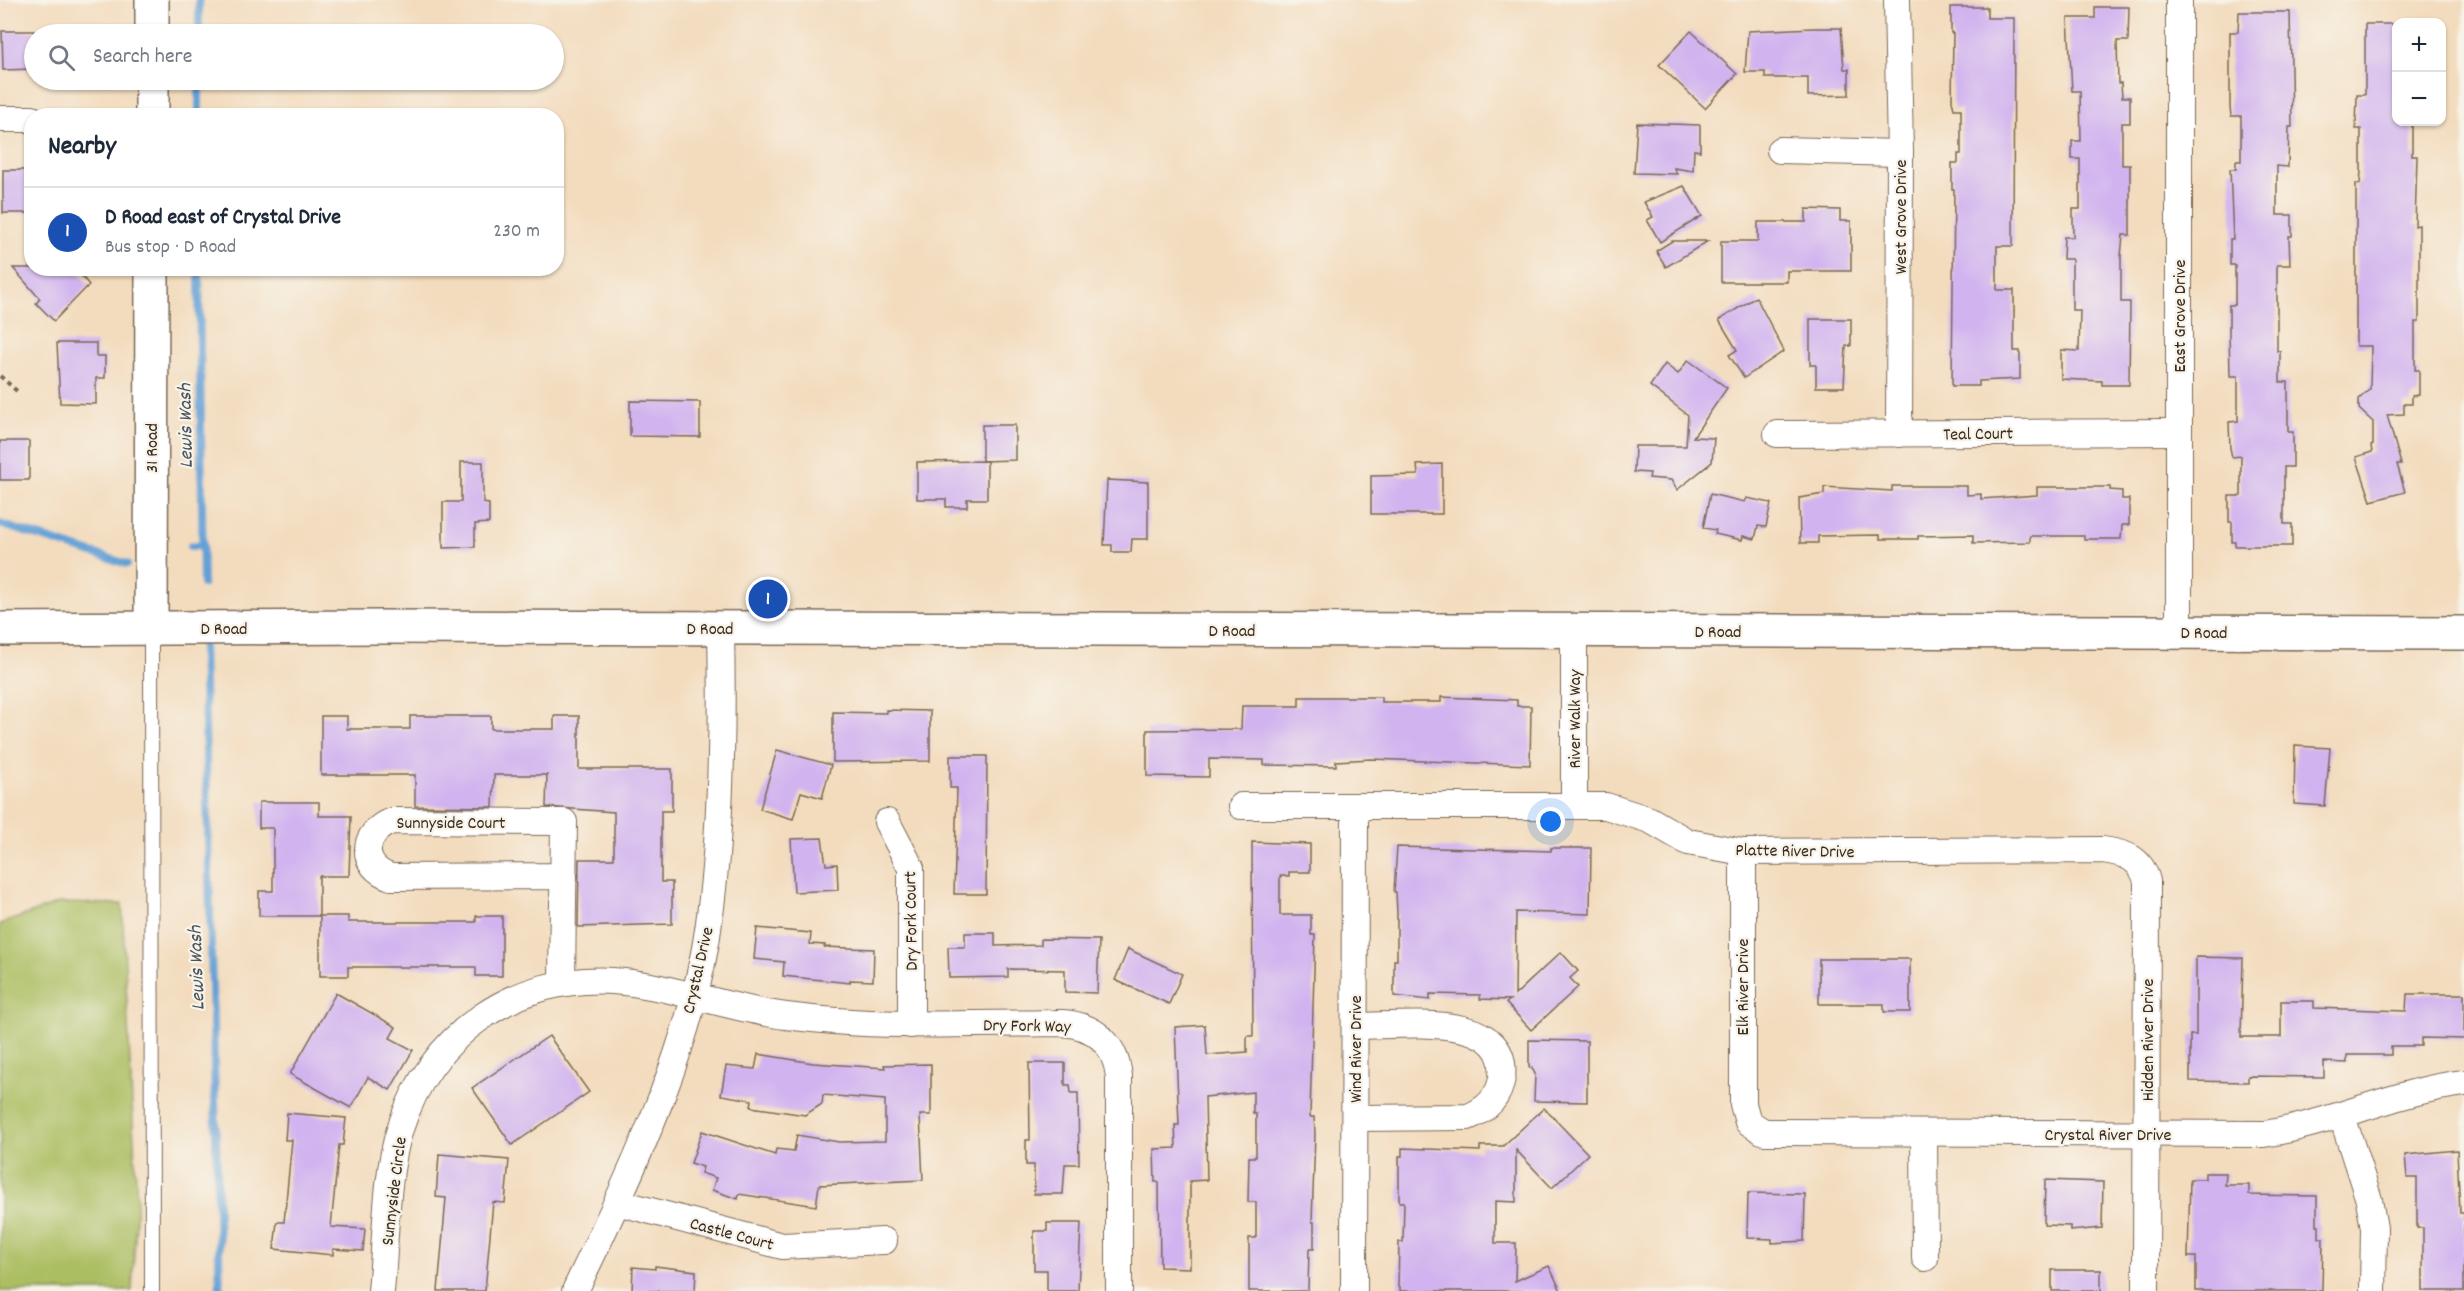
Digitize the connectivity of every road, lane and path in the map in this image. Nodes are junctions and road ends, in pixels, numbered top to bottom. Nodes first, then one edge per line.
1 (152, 0) edge
2 (1897, 0) edge
3 (2179, 0) edge
4 (152, 24) edge
5 (152, 90) edge
6 (152, 108) edge
7 (0, 119) edge
8 (24, 119) edge
9 (1780, 150) dead end
10 (1900, 153) junction
11 (152, 276) edge
12 (0, 376) edge
13 (18, 392) dead end
14 (2179, 432) junction
15 (1777, 434) dead end
16 (1899, 434) junction
17 (151, 628) junction
18 (721, 628) junction
19 (0, 629) edge
20 (1574, 631) junction
21 (2179, 632) junction
22 (2464, 633) edge
23 (1241, 806) dead end
24 (1355, 806) junction
25 (1574, 806) junction
26 (887, 822) dead end
27 (1743, 852) junction
28 (2139, 862) joint
29 (564, 876) junction
30 (562, 982) junction
31 (693, 998) junction
32 (911, 1025) junction
33 (1354, 1026) junction
34 (2464, 1083) edge
35 (2342, 1116) junction
36 (1354, 1119) junction
37 (1748, 1122) joint
38 (1924, 1134) junction
39 (2146, 1134) junction
40 (617, 1203) junction
41 (884, 1241) dead end
42 (1925, 1258) dead end
43 (152, 1291) edge
44 (381, 1291) edge
45 (575, 1291) edge
46 (1119, 1291) edge
47 (1354, 1291) edge
48 (2146, 1291) edge
49 (2373, 1291) edge

1 - 4 street
2 - 10 street, West Grove Drive
3 - 14 street, East Grove Drive
5 - 6 street
7 - 8 street
9 - 10 street
10 - 16 street, West Grove Drive
11 - 17 street, 31 Road
12 - 13 path
14 - 16 street, Teal Court
14 - 21 street, East Grove Drive
15 - 16 street, Teal Court
17 - 18 street, D Road
17 - 19 street, D Road
17 - 43 lane
18 - 20 street, D Road
18 - 31 street, Crystal Drive
20 - 21 street, D Road
20 - 25 street, River Walk Way
21 - 22 street, D Road
23 - 24 street, Platte River Drive
24 - 25 street, Platte River Drive
24 - 33 street, Wind River Drive
25 - 27 street, Platte River Drive
26 - 32 street, Dry Fork Court
27 - 28 street, Platte River Drive
27 - 37 street, Elk River Drive
28 - 39 street, Hidden River Drive
29 - 29 street, Sunnyside Court
29 - 30 street, Sunnyside Court
30 - 31 street, Sunnyside Circle
30 - 44 street, Sunnyside Circle
31 - 32 street, Dry Fork Way
31 - 40 street, Crystal Drive
32 - 46 street, Dry Fork Way
33 - 36 street, Wind River Drive
33 - 36 street
34 - 35 street, Crystal River Drive
35 - 39 street, Crystal River Drive
35 - 49 street
36 - 47 street, Wind River Drive
37 - 38 street, Crystal River Drive
38 - 39 street, Crystal River Drive
38 - 42 street
39 - 48 street, Hidden River Drive
40 - 41 street, Castle Court
40 - 45 street, Crystal Drive

